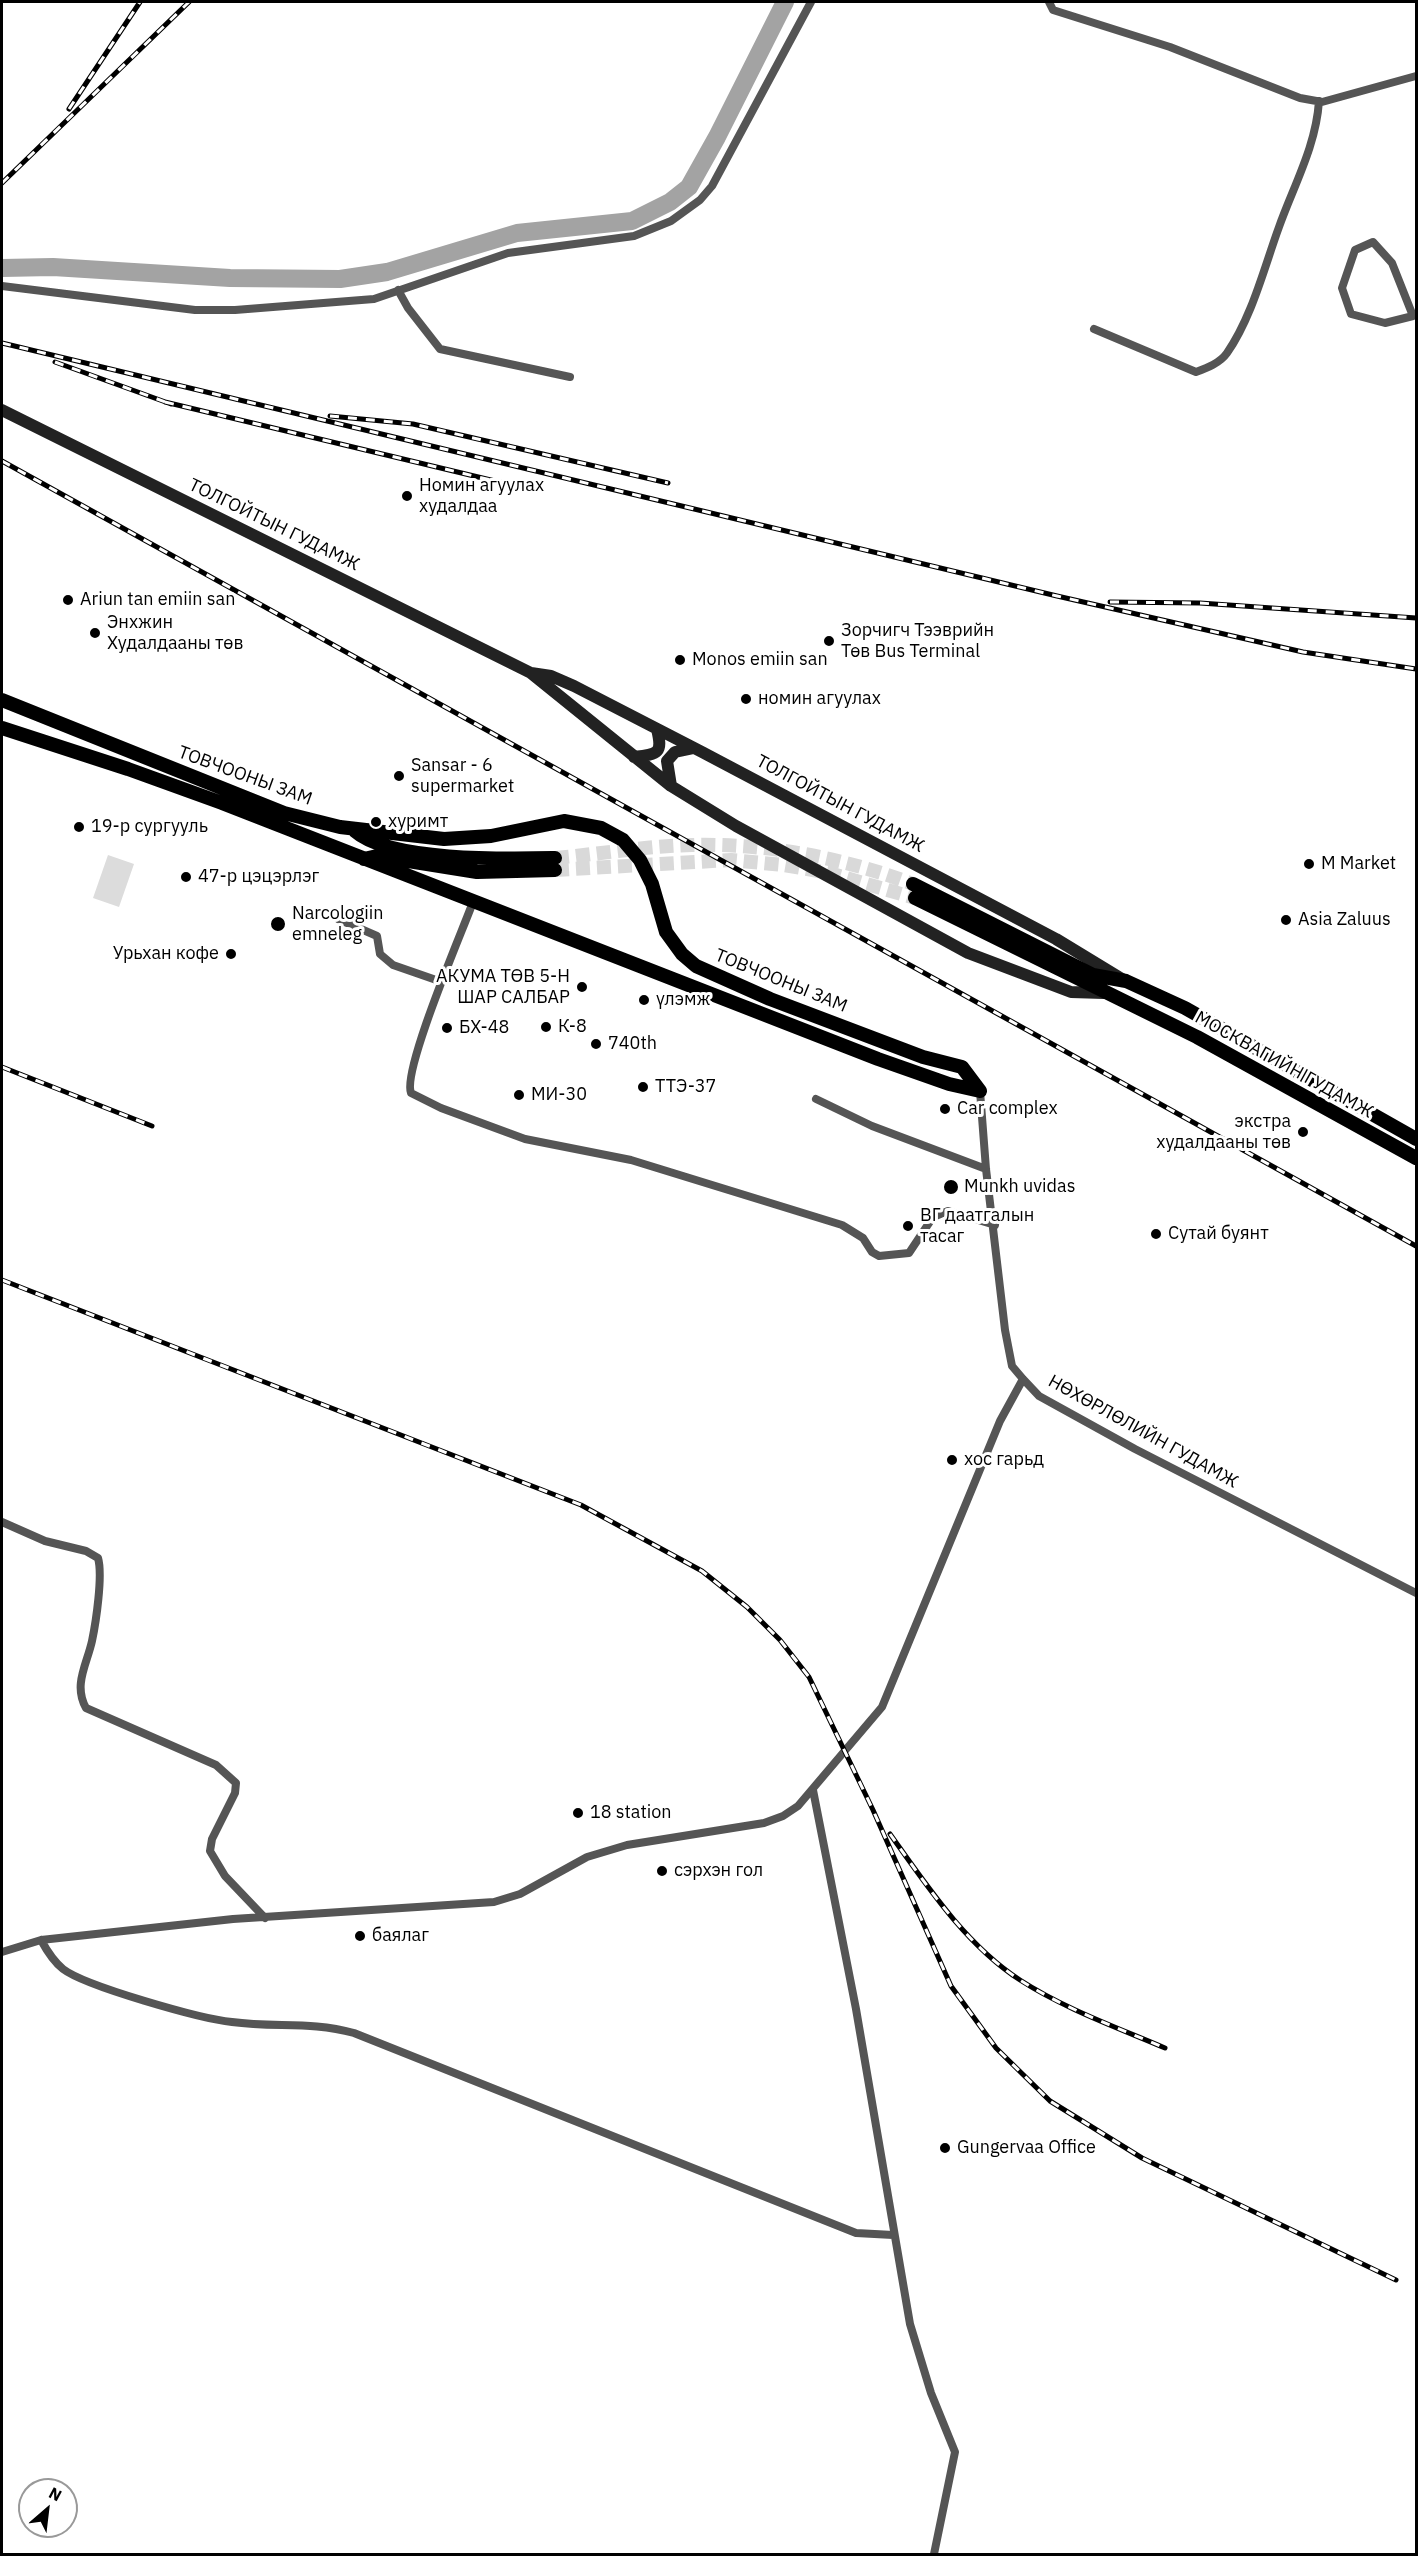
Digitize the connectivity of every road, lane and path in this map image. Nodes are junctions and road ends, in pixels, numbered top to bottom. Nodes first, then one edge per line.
1 (811, 2) edge
2 (1049, 2) edge
3 (1416, 76) edge
4 (1319, 101) junction
5 (2, 286) edge
6 (398, 290) junction
7 (1414, 316) edge
8 (1094, 329) dead end
9 (570, 377) dead end
10 (2, 410) edge
11 (531, 673) junction
12 (2, 700) edge
13 (2, 728) edge
14 (657, 729) junction
15 (694, 748) junction
16 (634, 757) junction
17 (671, 786) junction
18 (353, 829) junction
19 (362, 859) junction
20 (473, 902) junction
21 (338, 919) dead end
22 (1126, 981) junction
23 (442, 982) junction
24 (1104, 993) junction
25 (980, 1090) junction
26 (816, 1099) dead end
27 (1416, 1139) edge
28 (1416, 1158) edge
29 (986, 1169) junction
30 (995, 1225) junction
31 (1023, 1379) junction
32 (2, 1522) edge
33 (1416, 1593) edge
34 (813, 1790) junction
35 (265, 1918) junction
36 (41, 1940) junction
37 (2, 1952) edge
38 (893, 2235) junction
39 (934, 2554) edge

1 - 6 street
2 - 4 street
3 - 4 street
4 - 8 street
5 - 6 street
6 - 9 street
7 - 7 street
10 - 11 main road, ТОЛГОЙТЫН ГУДАМЖ
11 - 14 main road, ТОЛГОЙТЫН ГУДАМЖ
11 - 16 main road, ТОЛГОЙТЫН ГУДАМЖ
12 - 18 highway, ТОВЧООНЫ ЗАМ
13 - 19 highway, ТОВЧООНЫ ЗАМ
14 - 15 main road, ТОЛГОЙТЫН ГУДАМЖ
14 - 16 main road
15 - 17 main road
15 - 22 main road, ТОЛГОЙТЫН ГУДАМЖ
16 - 17 main road, ТОЛГОЙТЫН ГУДАМЖ
17 - 24 main road, ТОЛГОЙТЫН ГУДАМЖ
18 - 19 highway
18 - 25 highway, ТОВЧООНЫ ЗАМ
19 - 20 highway, ТОВЧООНЫ ЗАМ
20 - 23 street
20 - 25 highway, ТОВЧООНЫ ЗАМ
21 - 23 street
22 - 24 highway, МОСКВАГИЙН ГУДАМЖ
22 - 27 highway, МОСКВАГИЙН ГУДАМЖ
23 - 30 street
24 - 28 highway, МОСКВАГИЙН ГУДАМЖ
25 - 29 street, НӨХӨРЛӨЛИЙН ГУДАМЖ
26 - 29 street
29 - 30 street, НӨХӨРЛӨЛИЙН ГУДАМЖ
30 - 31 street, НӨХӨРЛӨЛИЙН ГУДАМЖ
31 - 33 street, НӨХӨРЛӨЛИЙН ГУДАМЖ
31 - 34 street
32 - 35 street
34 - 35 street
34 - 38 street
35 - 36 street
36 - 37 street
36 - 38 street
38 - 39 street

